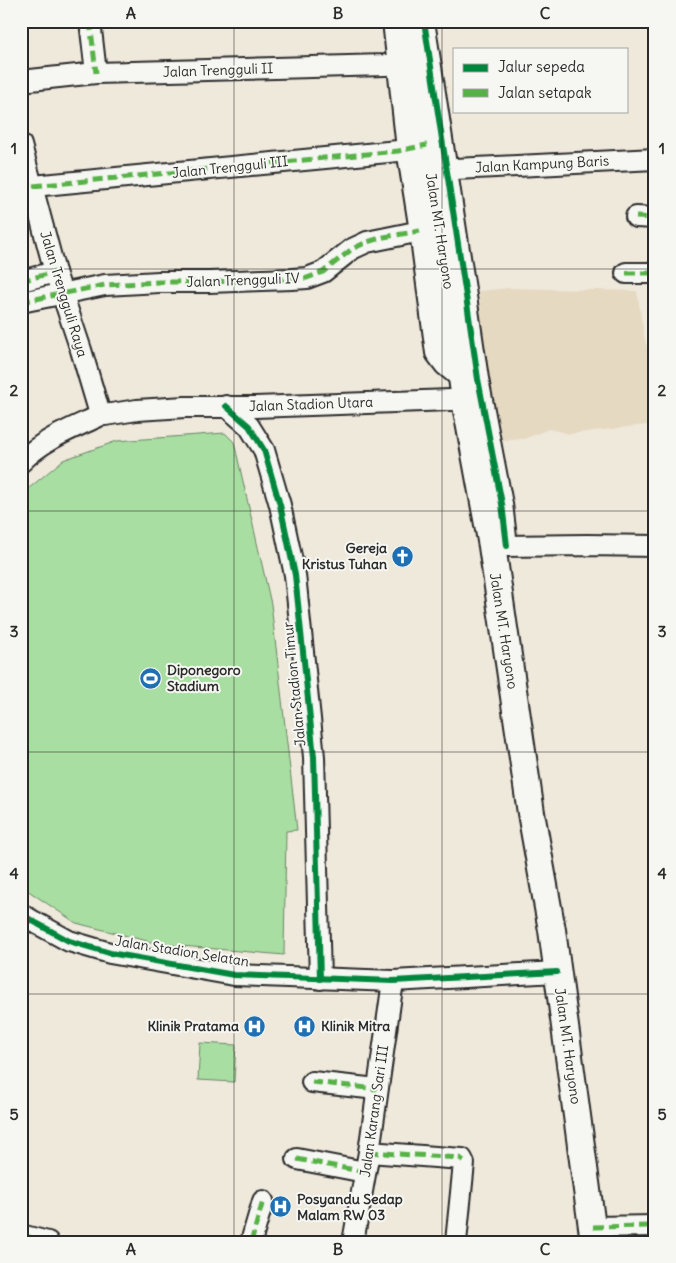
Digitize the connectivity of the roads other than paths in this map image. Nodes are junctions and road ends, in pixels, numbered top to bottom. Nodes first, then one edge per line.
1 (90, 21) edge
2 (393, 21) edge
3 (408, 21) edge
4 (424, 21) edge
5 (406, 63) junction
6 (96, 73) junction
7 (21, 82) edge
8 (21, 144) edge
9 (417, 147) junction
10 (655, 159) edge
11 (429, 171) junction
12 (33, 186) junction
13 (431, 231) junction
14 (56, 272) junction
15 (655, 273) edge
16 (626, 274) dead end
17 (21, 281) edge
18 (63, 294) junction
19 (21, 302) edge
20 (469, 393) junction
21 (226, 406) junction
22 (100, 414) junction
23 (21, 462) edge
24 (500, 546) junction
25 (655, 546) edge
26 (21, 914) edge
27 (557, 972) junction
28 (320, 979) junction
29 (393, 981) junction
30 (312, 1082) dead end
31 (377, 1089) junction
32 (369, 1152) junction
33 (297, 1159) dead end
34 (365, 1172) junction
35 (263, 1202) dead end
36 (655, 1226) edge
37 (21, 1235) edge
38 (593, 1235) edge
39 (48, 1242) edge
40 (251, 1242) edge
41 (354, 1242) edge
42 (456, 1242) edge

1 - 6 street
2 - 5 street
3 - 5 main road, Jalan MT. Haryono
4 - 11 street
5 - 6 street, Jalan Trengguli II
5 - 9 main road, Jalan MT. Haryono
6 - 7 street, Jalan Trengguli II
8 - 12 street, Jalan Trengguli Raya
9 - 11 main road, Jalan MT. Haryono
9 - 12 street, Jalan Trengguli III
10 - 11 street, Jalan Kampung Baris
11 - 13 main road, Jalan MT. Haryono
11 - 20 street
12 - 14 street, Jalan Trengguli Raya
13 - 18 street, Jalan Trengguli IV
13 - 20 main road, Jalan MT. Haryono
14 - 17 street
14 - 18 street, Jalan Trengguli Raya
15 - 16 street
18 - 19 street, Jalan Trengguli IV
18 - 22 street, Jalan Trengguli Raya
20 - 21 street, Jalan Stadion Utara
20 - 24 main road, Jalan MT. Haryono
21 - 22 street, Jalan Stadion Utara
21 - 28 street, Jalan Stadion Timur
22 - 23 street, Jalan Stadion Utara
24 - 25 street
24 - 27 main road, Jalan MT. Haryono
26 - 28 street, Jalan Stadion Selatan
27 - 29 street, Jalan Stadion Selatan
27 - 38 main road, Jalan MT. Haryono
28 - 29 street, Jalan Stadion Selatan
29 - 31 street, Jalan Karang Sari III
30 - 31 street
31 - 32 street, Jalan Karang Sari III
32 - 34 street, Jalan Karang Sari III
32 - 42 street
33 - 34 street
34 - 41 street, Jalan Karang Sari III
35 - 40 street
36 - 38 street
37 - 39 street

